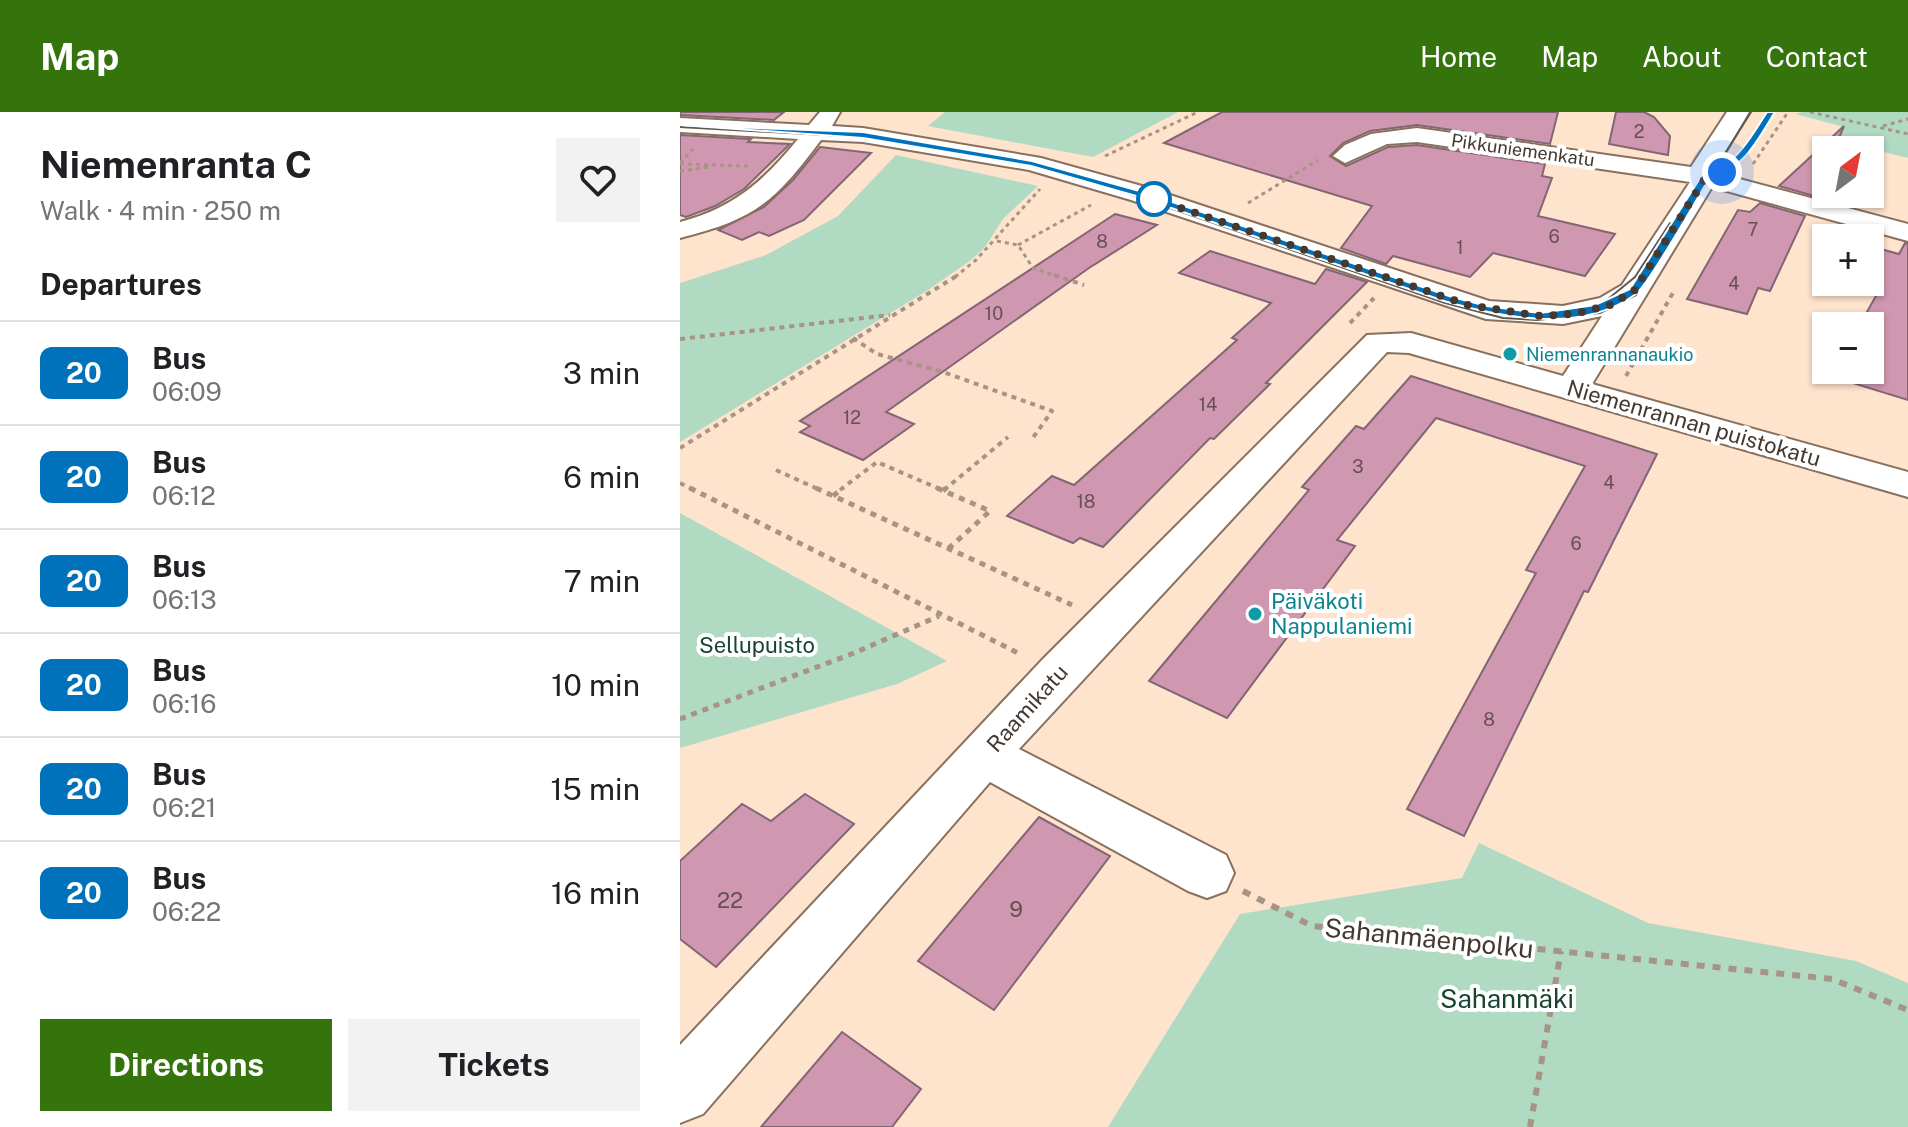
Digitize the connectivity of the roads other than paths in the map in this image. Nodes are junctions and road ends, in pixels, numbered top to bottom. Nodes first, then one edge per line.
1 (1738, 112) edge
2 (824, 121) edge
3 (680, 125) edge
4 (1338, 154) road end
5 (1706, 177) junction
6 (680, 230) edge
7 (1908, 233) edge
8 (1634, 291) junction
9 (1387, 340) joint
10 (1572, 388) junction
11 (1908, 485) edge
12 (985, 755) junction
13 (1207, 873) road end
14 (680, 1091) edge

1 - 5 street
2 - 3 street
2 - 6 street
2 - 8 street
4 - 5 street, Pikkuniemenkatu
5 - 7 street, Pikkuniemenkatu
5 - 8 street
8 - 10 street
9 - 10 street, Niemenrannan puistokatu
9 - 12 street, Raamikatu
10 - 11 street, Niemenrannan puistokatu
12 - 13 street
12 - 14 street, Raamikatu

